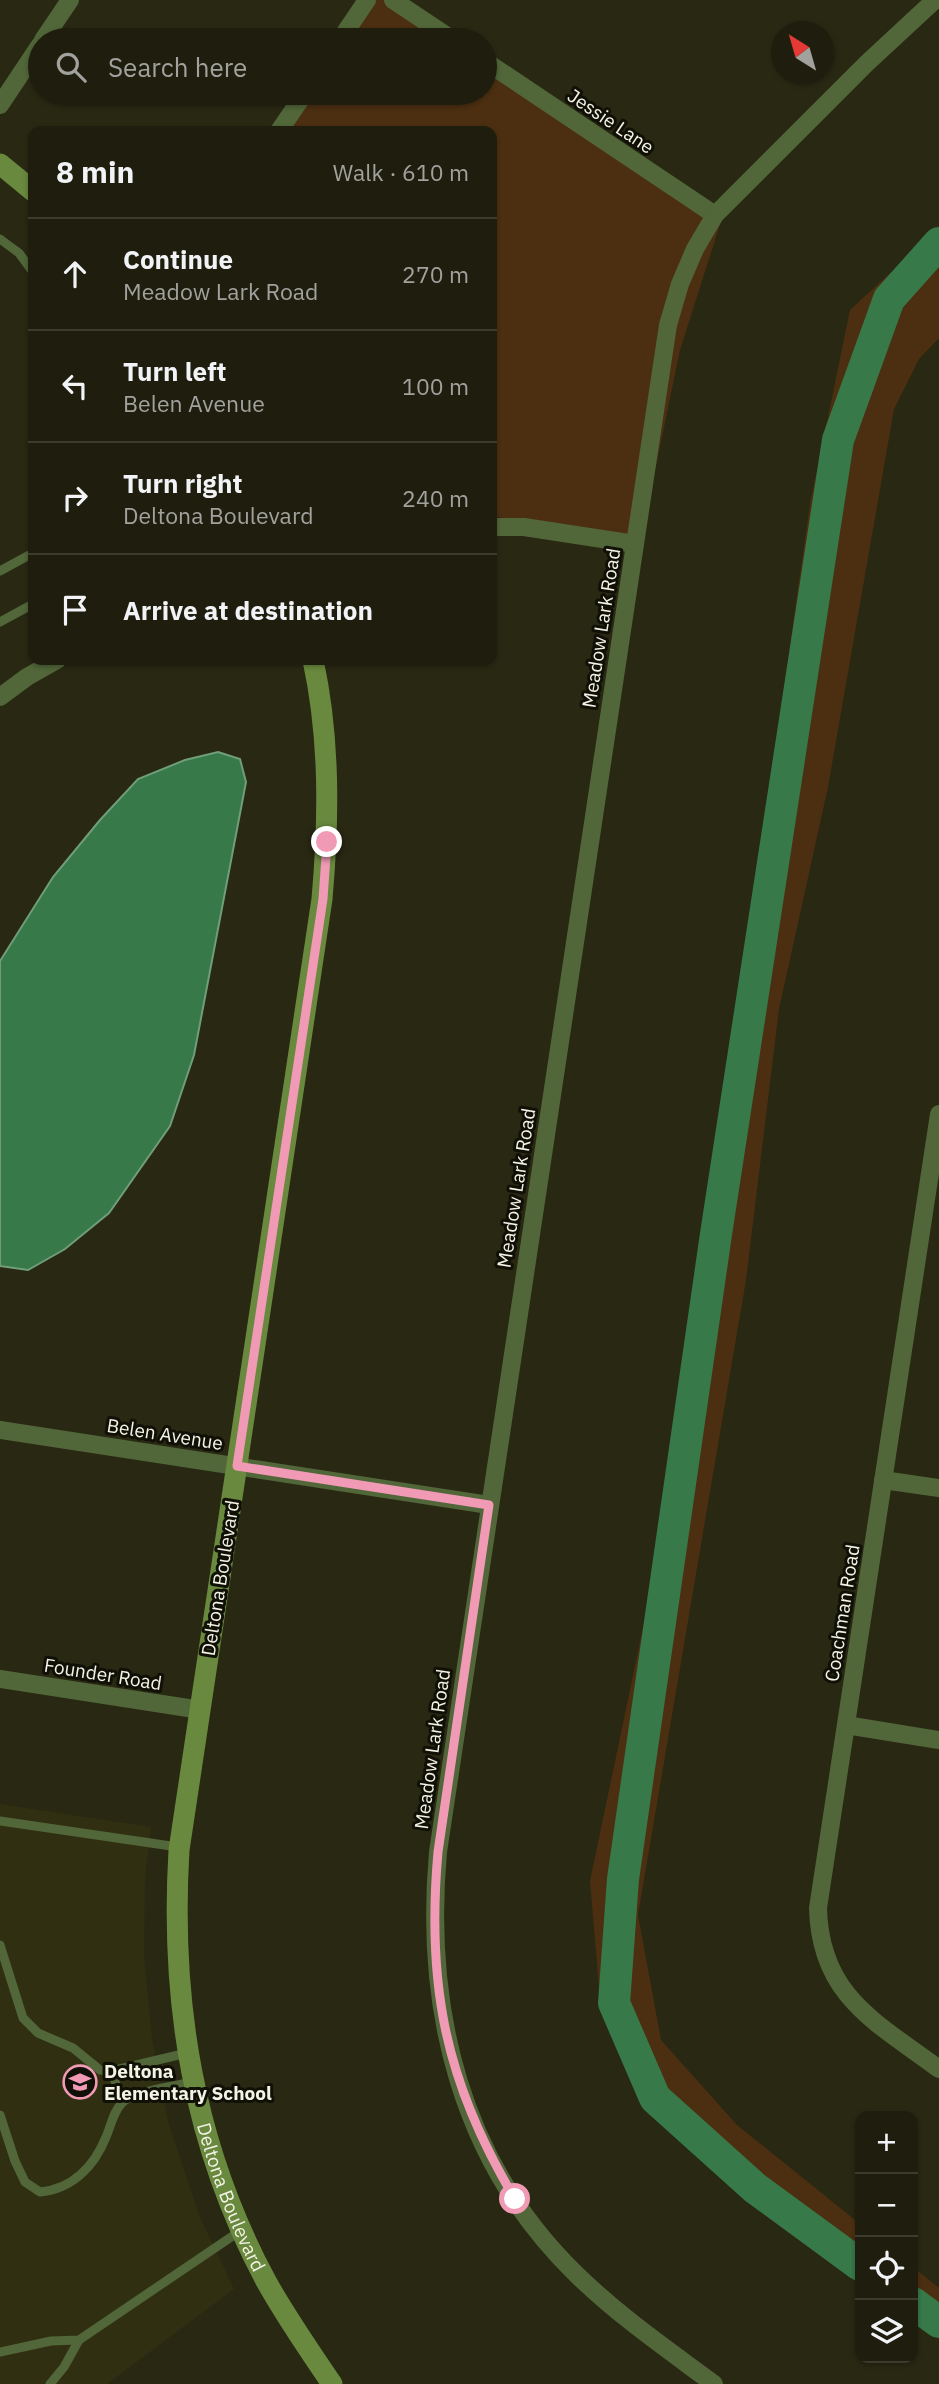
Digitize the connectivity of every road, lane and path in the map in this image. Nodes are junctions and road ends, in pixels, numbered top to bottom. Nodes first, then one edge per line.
1 (70, 0) edge
2 (367, 0) edge
3 (393, 0) edge
4 (935, 0) edge
5 (51, 28) edge
6 (348, 28) edge
7 (435, 28) edge
8 (28, 63) edge
9 (497, 69) edge
10 (0, 105) edge
11 (297, 105) edge
12 (282, 126) edge
13 (0, 164) edge
14 (28, 187) edge
15 (715, 215) junction
16 (0, 239) edge
17 (28, 265) edge
18 (497, 527) edge
19 (635, 544) junction
20 (28, 556) edge
21 (0, 571) edge
22 (28, 607) edge
23 (0, 622) edge
24 (48, 665) edge
25 (314, 665) edge
26 (1, 695) edge
27 (939, 1114) edge
28 (0, 1430) edge
29 (237, 1466) junction
30 (883, 1480) junction
31 (939, 1488) edge
32 (489, 1505) junction
33 (0, 1679) edge
34 (201, 1710) junction
35 (846, 1725) junction
36 (939, 1740) edge
37 (0, 1821) edge
38 (180, 1847) junction
39 (0, 1945) edge
40 (187, 2053) junction
41 (939, 2069) edge
42 (111, 2071) junction
43 (193, 2081) junction
44 (123, 2102) junction
45 (0, 2115) edge
46 (241, 2230) junction
47 (79, 2340) junction
48 (0, 2352) edge
49 (50, 2384) edge
50 (332, 2384) edge
51 (714, 2384) edge

1 - 5 street
2 - 6 street
3 - 7 street
4 - 15 street, Meadow Lark Road
8 - 10 street
9 - 15 street, Jessie Lane
11 - 12 street
13 - 14 main road
15 - 19 street, Meadow Lark Road
16 - 17 lane
18 - 19 street
19 - 32 street, Meadow Lark Road
20 - 21 lane
22 - 23 lane
24 - 26 street
25 - 29 main road, Deltona Boulevard
27 - 30 street, Coachman Road
28 - 29 street, Belen Avenue
29 - 32 street, Belen Avenue
29 - 34 main road, Deltona Boulevard
30 - 31 street
30 - 35 street, Coachman Road
32 - 51 street, Meadow Lark Road
33 - 34 street, Founder Road
34 - 38 main road, Deltona Boulevard
35 - 36 street
35 - 41 street, Coachman Road
37 - 38 lane
38 - 40 main road, Deltona Boulevard
39 - 42 lane
40 - 42 lane
40 - 43 main road, Deltona Boulevard
42 - 44 lane
43 - 44 lane
43 - 46 main road, Deltona Boulevard
44 - 45 lane
46 - 47 lane
46 - 50 main road, Deltona Boulevard
47 - 48 lane
47 - 49 lane

